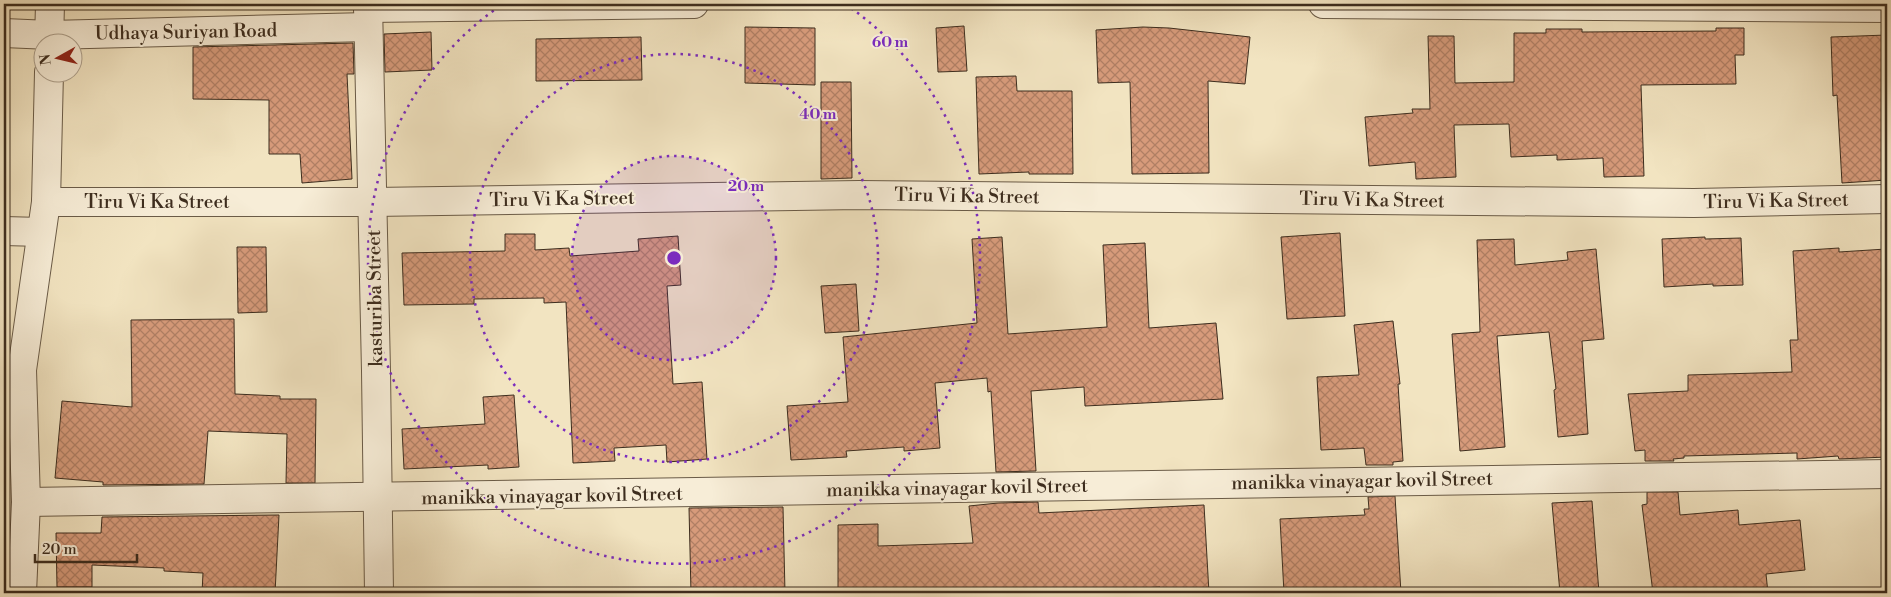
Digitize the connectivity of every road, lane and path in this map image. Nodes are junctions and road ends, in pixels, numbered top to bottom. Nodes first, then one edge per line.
1 (50, 4) edge
2 (694, 4) edge
3 (1323, 4) edge
4 (1887, 8) edge
5 (368, 13) edge
6 (50, 32) edge
7 (4, 34) edge
8 (82, 36) edge
9 (32, 37) edge
10 (49, 82) edge
11 (1887, 199) edge
12 (46, 202) junction
13 (372, 202) junction
14 (4, 231) edge
15 (42, 232) junction
16 (14, 428) edge
17 (1887, 474) edge
18 (377, 499) junction
19 (26, 502) junction
20 (22, 593) edge
21 (379, 593) edge

1 - 6 street
2 - 5 street, Udhaya Suriyan Road
3 - 4 street
5 - 8 street, Udhaya Suriyan Road
5 - 13 street, kasturiba Street
7 - 9 street, Udhaya Suriyan Road
10 - 12 street
11 - 13 street, Tiru Vi Ka Street
12 - 13 street, Tiru Vi Ka Street
12 - 15 street
13 - 18 street, kasturiba Street
14 - 15 street
15 - 16 street
16 - 19 street
17 - 18 street, manikka vinayagar kovil Street
18 - 19 street, manikka vinayagar kovil Street
18 - 21 street, kasturiba Street
19 - 20 street

